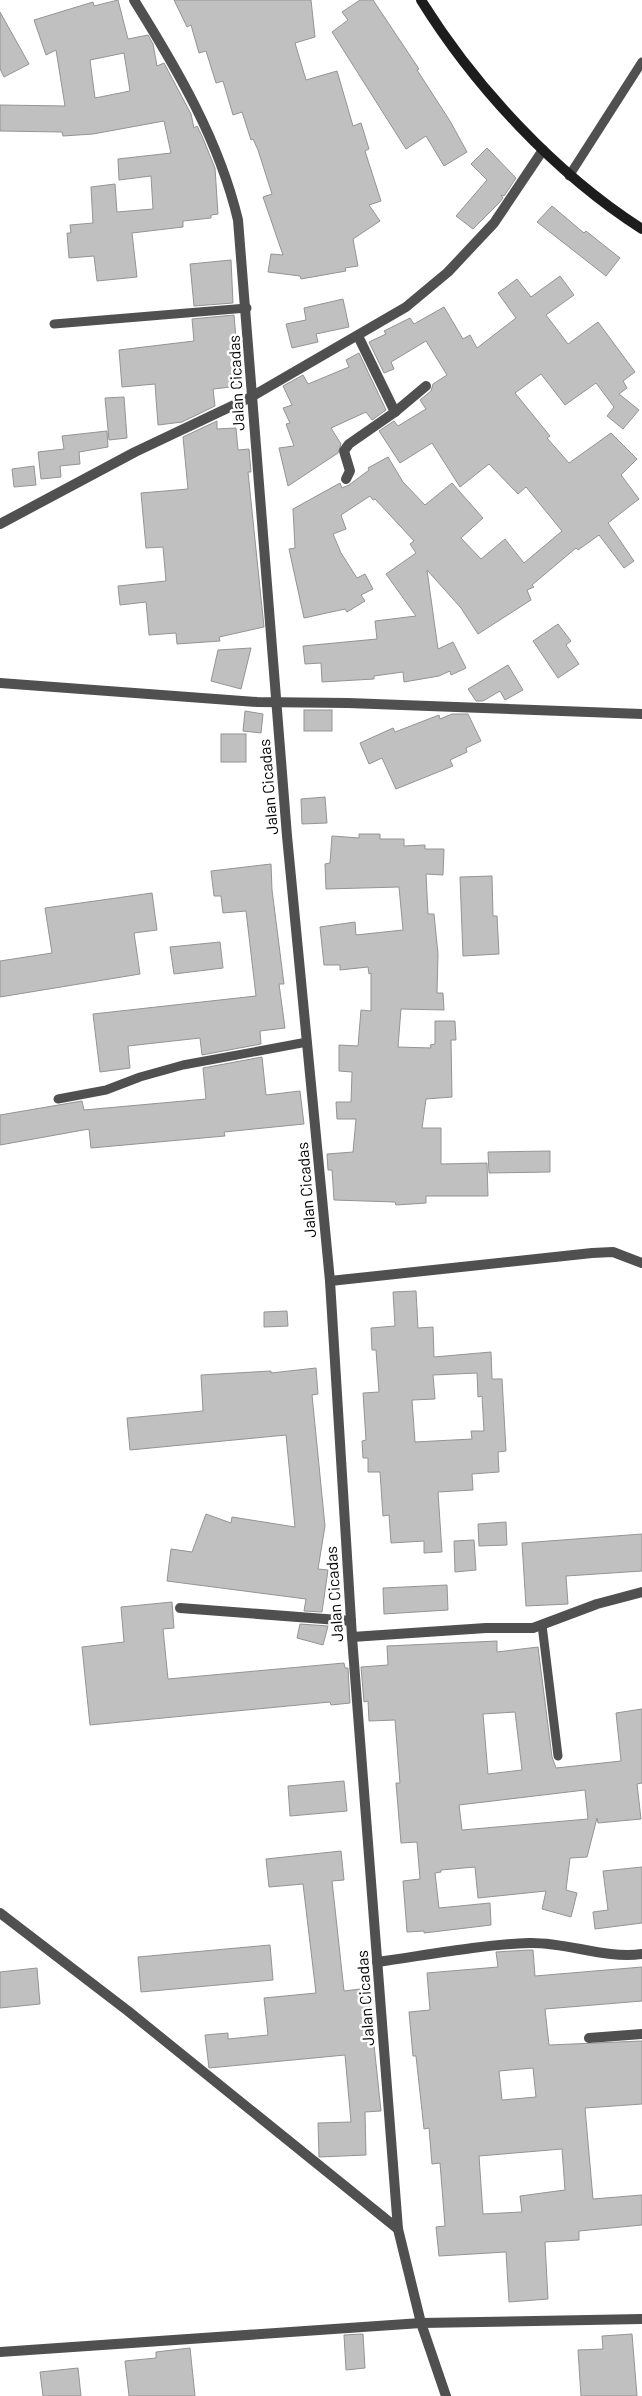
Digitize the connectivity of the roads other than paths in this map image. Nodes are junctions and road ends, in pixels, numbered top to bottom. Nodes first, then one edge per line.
1 (134, 0) edge
2 (421, 0) edge
3 (642, 62) edge
4 (543, 150) junction
5 (569, 176) junction
6 (642, 229) edge
7 (247, 308) junction
8 (54, 324) dead end
9 (358, 336) junction
10 (426, 386) dead end
11 (251, 397) junction
12 (395, 412) junction
13 (346, 479) dead end
14 (0, 524) edge
15 (0, 683) edge
16 (276, 702) junction
17 (642, 714) edge
18 (307, 1042) junction
19 (58, 1099) dead end
20 (642, 1264) edge
21 (330, 1281) junction
22 (642, 1592) edge
23 (180, 1608) dead end
24 (351, 1621) junction
25 (542, 1625) junction
26 (352, 1637) junction
27 (558, 1756) dead end
28 (0, 1913) edge
29 (642, 1954) edge
30 (377, 1962) junction
31 (642, 2034) edge
32 (589, 2038) dead end
33 (398, 2229) junction
34 (642, 2319) edge
35 (422, 2323) junction
36 (0, 2352) edge
37 (446, 2396) edge

1 - 7 street, Jalan Cicadas
2 - 4 main road
3 - 5 lane
4 - 5 main road
4 - 9 street
5 - 6 main road
7 - 8 lane
7 - 11 street, Jalan Cicadas
9 - 11 street
9 - 12 street
10 - 12 street
11 - 14 street
11 - 16 street, Jalan Cicadas
12 - 13 street
15 - 16 street
16 - 17 street
16 - 18 street, Jalan Cicadas
18 - 19 lane
18 - 21 street, Jalan Cicadas
20 - 21 street
21 - 24 street, Jalan Cicadas
22 - 25 street
23 - 24 street
24 - 26 street, Jalan Cicadas
25 - 26 street
25 - 27 lane
26 - 30 street, Jalan Cicadas
28 - 33 street
29 - 30 street
30 - 33 street, Jalan Cicadas
31 - 32 street
33 - 35 street, Jalan Cicadas
34 - 35 street
35 - 36 street
35 - 37 street, Jalan Cicadas

